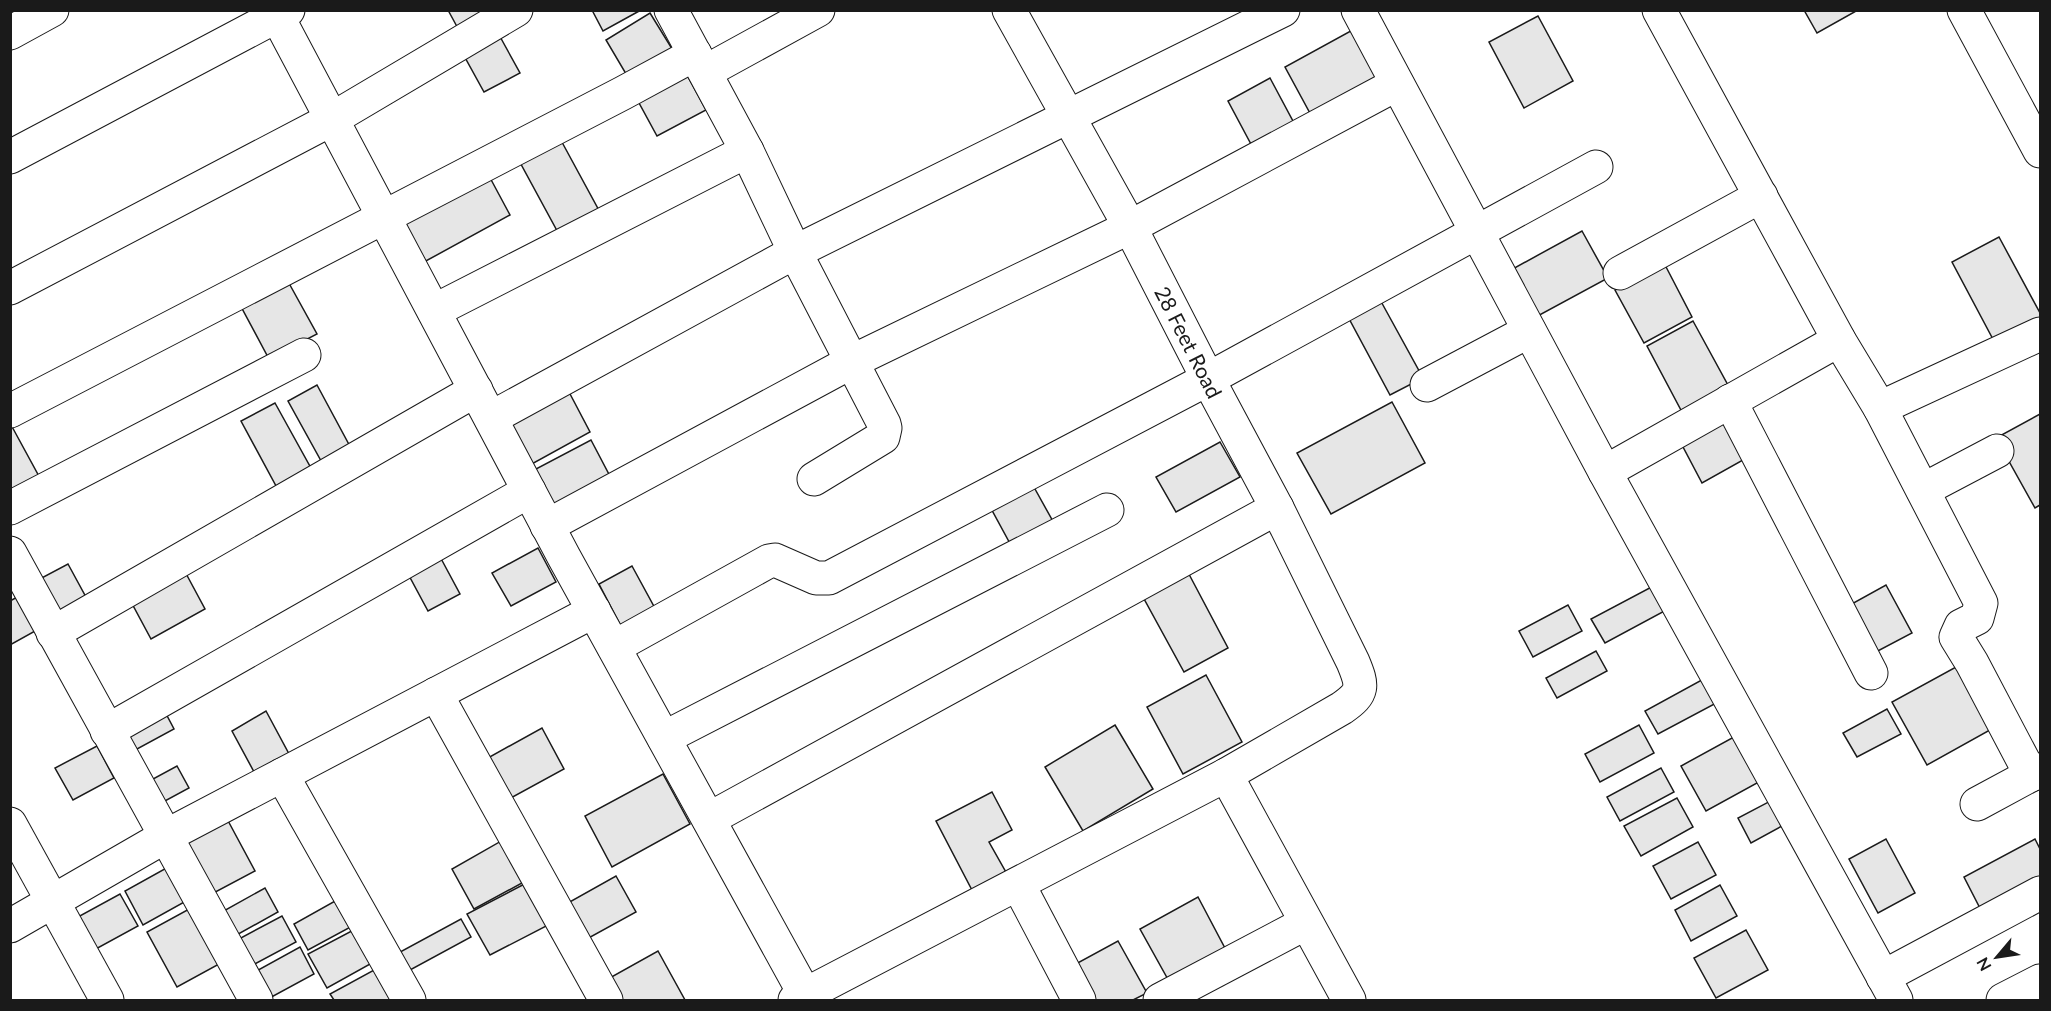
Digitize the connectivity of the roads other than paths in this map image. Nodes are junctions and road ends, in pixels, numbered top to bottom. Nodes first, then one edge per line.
1 (52, 10) edge
2 (516, 10) edge
3 (671, 10) edge
4 (818, 10) edge
5 (1283, 10) edge
6 (1358, 10) edge
7 (1659, 10) edge
8 (1964, 10) edge
9 (280, 12) edge
10 (1017, 13) edge
11 (10, 33) edge
12 (700, 63) junction
13 (1397, 84) junction
14 (332, 118) junction
15 (1068, 118) junction
16 (2040, 150) edge
17 (747, 151) junction
18 (10, 157) edge
19 (1596, 167) dead end
20 (1761, 196) junction
21 (383, 216) junction
22 (1130, 227) junction
23 (1476, 233) junction
24 (795, 252) junction
25 (1620, 273) dead end
26 (10, 288) edge
27 (434, 311) junction
28 (1529, 331) junction
29 (2040, 334) edge
30 (1839, 340) junction
31 (304, 355) dead end
32 (853, 361) junction
33 (1208, 379) junction
34 (1428, 385) dead end
35 (476, 390) junction
36 (1730, 401) junction
37 (1880, 408) junction
38 (10, 411) edge
39 (491, 418) junction
40 (1997, 451) dead end
41 (1605, 472) junction
42 (814, 479) dead end
43 (1923, 490) junction
44 (529, 491) junction
45 (10, 508) edge
46 (1277, 508) junction
47 (1107, 510) dead end
48 (547, 526) junction
49 (10, 553) edge
50 (594, 611) junction
51 (53, 633) junction
52 (614, 647) junction
53 (1871, 673) dead end
54 (436, 694) junction
55 (107, 731) junction
56 (664, 738) junction
57 (2036, 773) edge
58 (282, 775) junction
59 (1226, 775) junction
60 (1977, 804) dead end
61 (709, 819) junction
62 (10, 824) edge
63 (166, 836) junction
64 (1018, 884) junction
65 (2040, 892) edge
66 (53, 901) junction
67 (1305, 923) junction
68 (10, 926) edge
69 (2040, 981) edge
70 (1890, 989) edge
71 (803, 999) edge
72 (107, 1000) edge
73 (256, 1000) edge
74 (409, 1000) edge
75 (606, 1000) edge
76 (1079, 1000) edge
77 (1160, 1000) edge
78 (1349, 1000) edge
79 (2003, 1000) edge

1 - 11 street
2 - 14 street
3 - 12 street
4 - 12 street
5 - 15 street
6 - 13 street
7 - 20 street
8 - 16 street
9 - 14 street
9 - 18 street
10 - 15 street, 28 Feet Road
12 - 17 street
12 - 21 street
13 - 22 street
13 - 23 street
14 - 21 street
14 - 26 street
15 - 22 street, 28 Feet Road
15 - 24 street
17 - 24 street
17 - 27 street
19 - 23 street
20 - 25 street
20 - 30 street
21 - 27 street
21 - 38 street
22 - 32 street
22 - 33 street, 28 Feet Road
23 - 28 street
23 - 33 street
24 - 32 street
24 - 39 street
27 - 35 street
28 - 34 street
28 - 41 street
29 - 37 street
30 - 36 street
30 - 37 street
31 - 45 street
32 - 42 street
32 - 48 street
33 - 46 street, 28 Feet Road
33 - 52 street
35 - 39 street
35 - 51 street
36 - 41 street
36 - 53 street
37 - 43 street
39 - 44 street
40 - 43 street
41 - 70 street
43 - 57 street
44 - 48 street
44 - 55 street
46 - 59 street, 28 Feet Road
46 - 61 street
47 - 56 street
48 - 50 street
49 - 51 street
50 - 52 street
50 - 54 street
51 - 55 street
52 - 56 street
54 - 58 street
54 - 75 street
55 - 63 street
56 - 61 street
57 - 60 street
58 - 63 street
58 - 74 street
59 - 64 street
59 - 67 street
61 - 71 street
62 - 66 street
63 - 66 street
63 - 73 street
64 - 71 street
64 - 76 street
65 - 70 street
66 - 68 street
66 - 72 street
67 - 77 street
67 - 78 street
69 - 79 street

